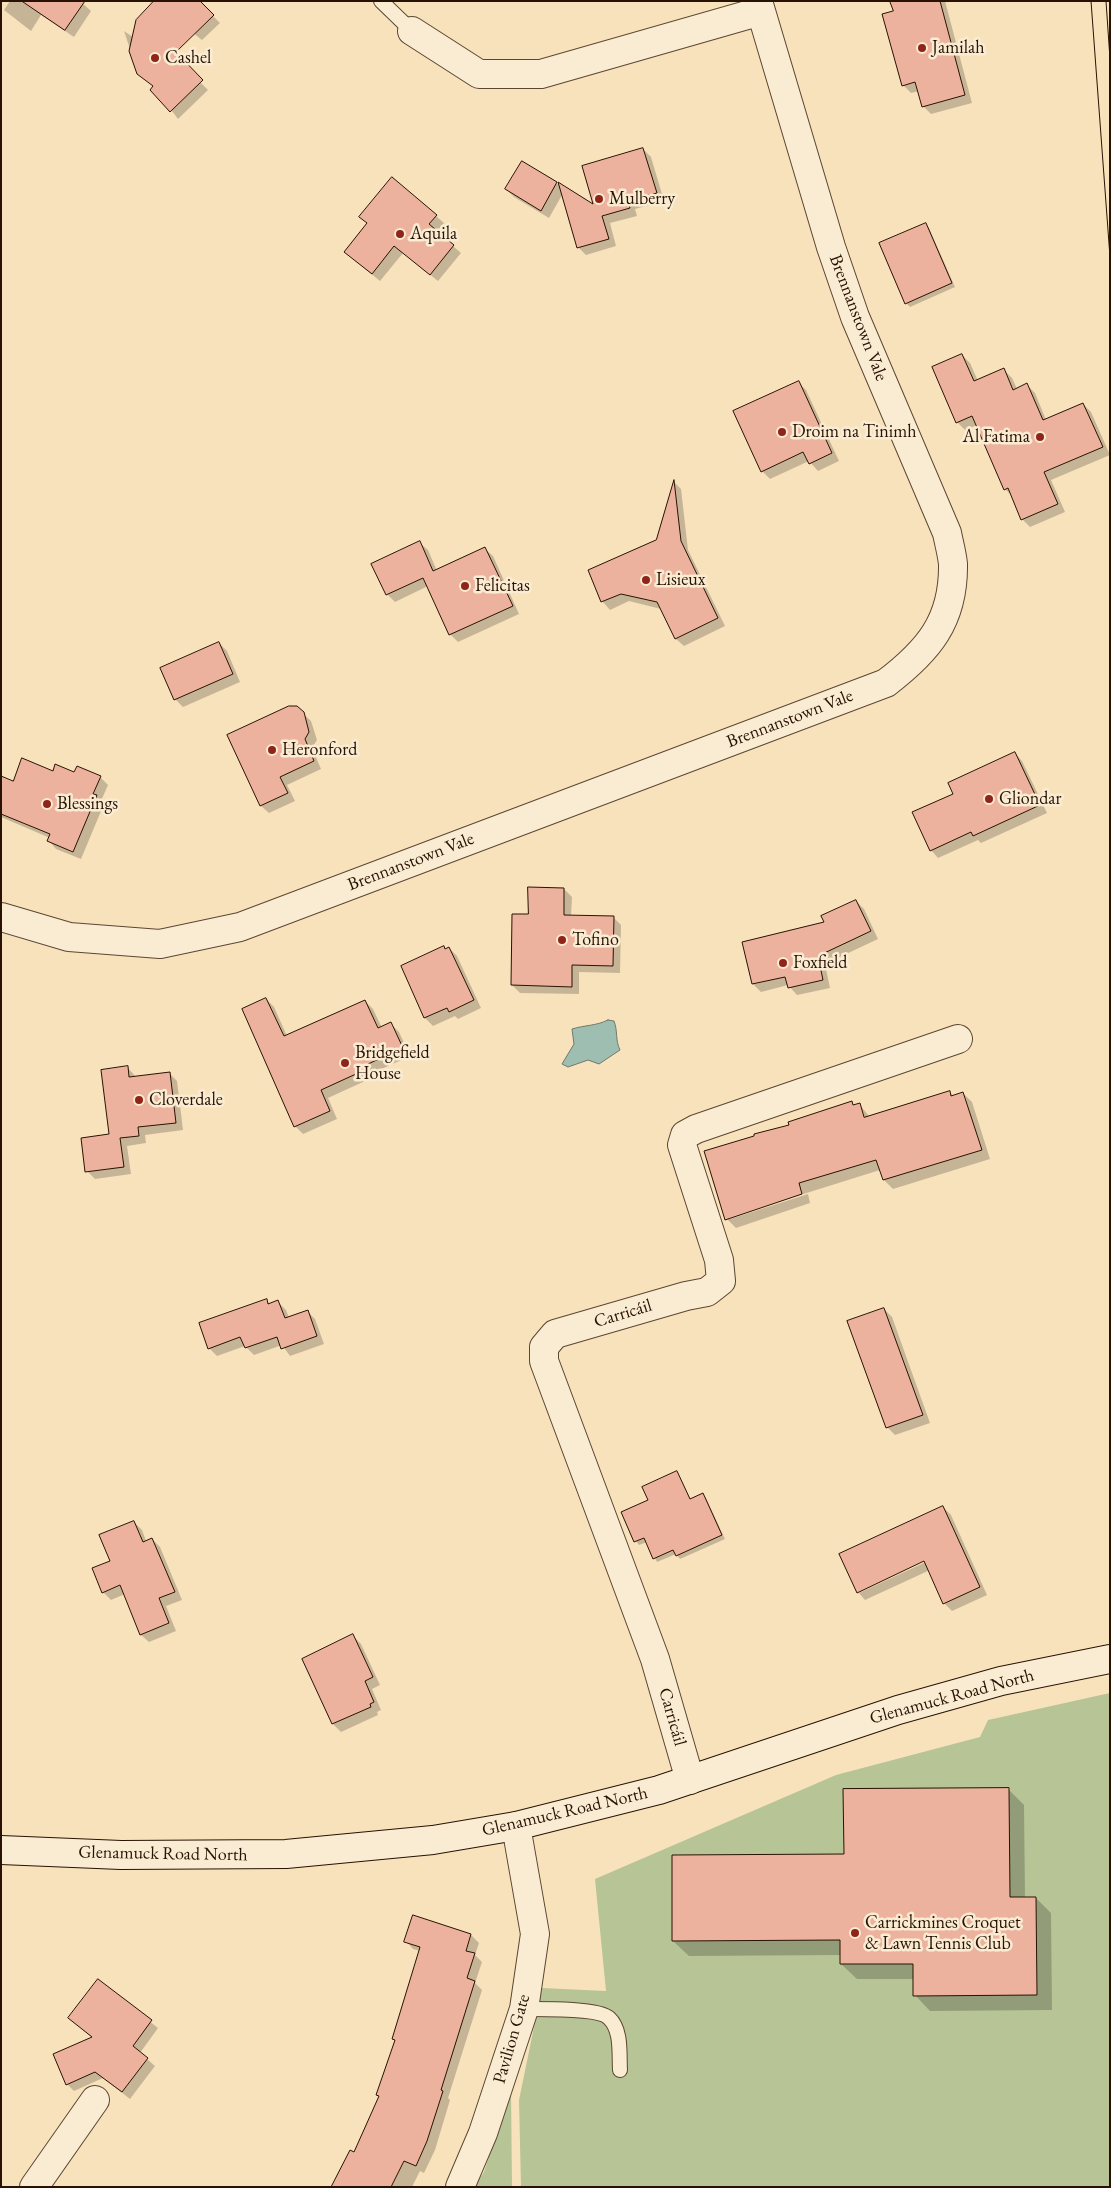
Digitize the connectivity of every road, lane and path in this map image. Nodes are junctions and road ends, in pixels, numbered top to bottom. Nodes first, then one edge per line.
1 (381, 1) edge
2 (760, 6) edge
3 (412, 31) joint
4 (1, 917) edge
5 (958, 1039) dead end
6 (1110, 1659) edge
7 (690, 1780) junction
8 (516, 1826) junction
9 (1, 1850) edge
10 (524, 2009) junction
11 (620, 2070) dead end
12 (95, 2100) dead end
13 (34, 2187) edge
14 (460, 2187) edge

1 - 3 lane
2 - 3 street, Brennanstown Vale
2 - 4 street, Brennanstown Vale
5 - 7 street, Carricáil
6 - 7 street, Glenamuck Road North
7 - 8 street, Glenamuck Road North
8 - 9 street, Glenamuck Road North
8 - 10 street, Pavilion Gate
10 - 11 lane
10 - 14 street, Pavilion Gate
12 - 13 street

